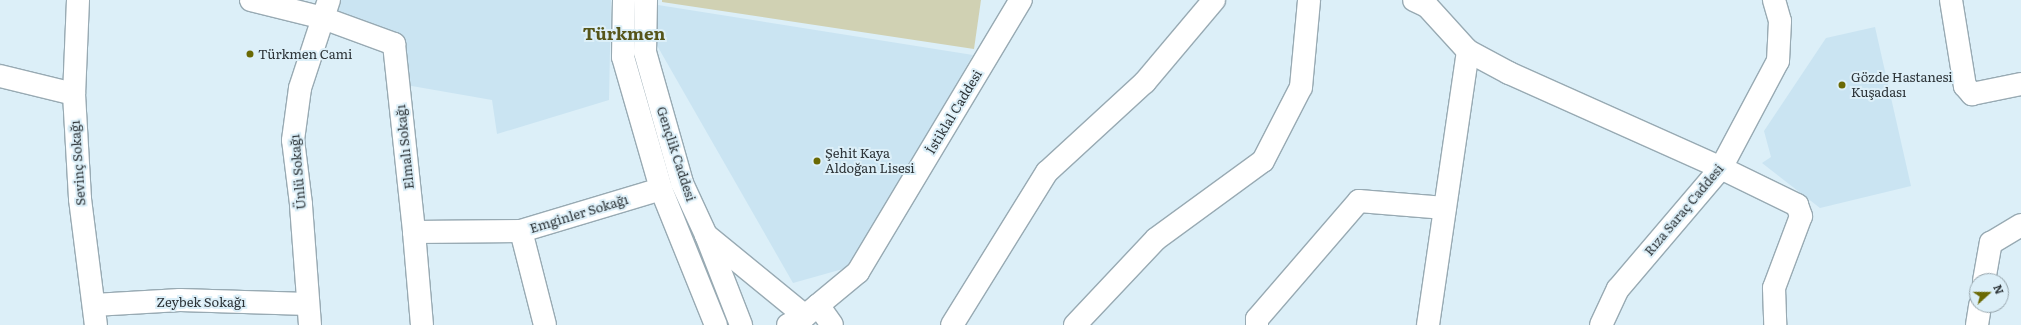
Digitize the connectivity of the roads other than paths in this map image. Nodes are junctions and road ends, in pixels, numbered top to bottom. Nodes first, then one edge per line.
1 (78, 0) edge
2 (251, 0) edge
3 (624, 0) edge
4 (646, 0) edge
5 (1021, 0) edge
6 (1214, 0) edge
7 (1310, 0) edge
8 (1414, 0) edge
9 (1774, 0) edge
10 (1951, 0) edge
11 (326, 9) edge
12 (1468, 51) junction
13 (0, 76) edge
14 (2021, 84) edge
15 (74, 94) junction
16 (1722, 168) junction
17 (661, 189) junction
18 (1445, 208) junction
19 (2021, 225) edge
20 (520, 231) junction
21 (414, 232) junction
22 (706, 235) junction
23 (1985, 273) edge
24 (308, 304) junction
25 (1979, 313) edge
26 (95, 315) edge
27 (804, 315) edge
28 (310, 325) edge
29 (422, 325) edge
30 (544, 325) edge
31 (716, 325) edge
32 (741, 325) edge
33 (832, 325) edge
34 (952, 325) edge
35 (1076, 325) edge
36 (1257, 325) edge
37 (1428, 325) edge
38 (1601, 325) edge
39 (1775, 325) edge
40 (1977, 325) edge

1 - 15 street, Sevinç Sokağı
2 - 11 street
3 - 17 street, Gençlik Caddesi
4 - 22 street, Gençlik Caddesi
5 - 27 street, İstiklal Caddesi
6 - 34 street
7 - 35 street
8 - 12 street
9 - 16 street, Rıza Saraç Caddesi
10 - 14 street
11 - 21 street, Elmalı Sokağı
11 - 24 street, Ünlü Sokağı
12 - 16 street
12 - 18 street
13 - 15 street
15 - 26 street, Sevinç Sokağı
16 - 38 street, Rıza Saraç Caddesi
16 - 39 street
17 - 20 street, Emginler Sokağı
17 - 31 street, Gençlik Caddesi
18 - 36 street
18 - 37 street
19 - 23 street
20 - 21 street
20 - 30 street, Emginler Sokağı
21 - 29 street, Elmalı Sokağı
22 - 27 street
22 - 32 street, Gençlik Caddesi
24 - 26 street, Zeybek Sokağı
24 - 28 street, Ünlü Sokağı
25 - 40 street
27 - 33 street

